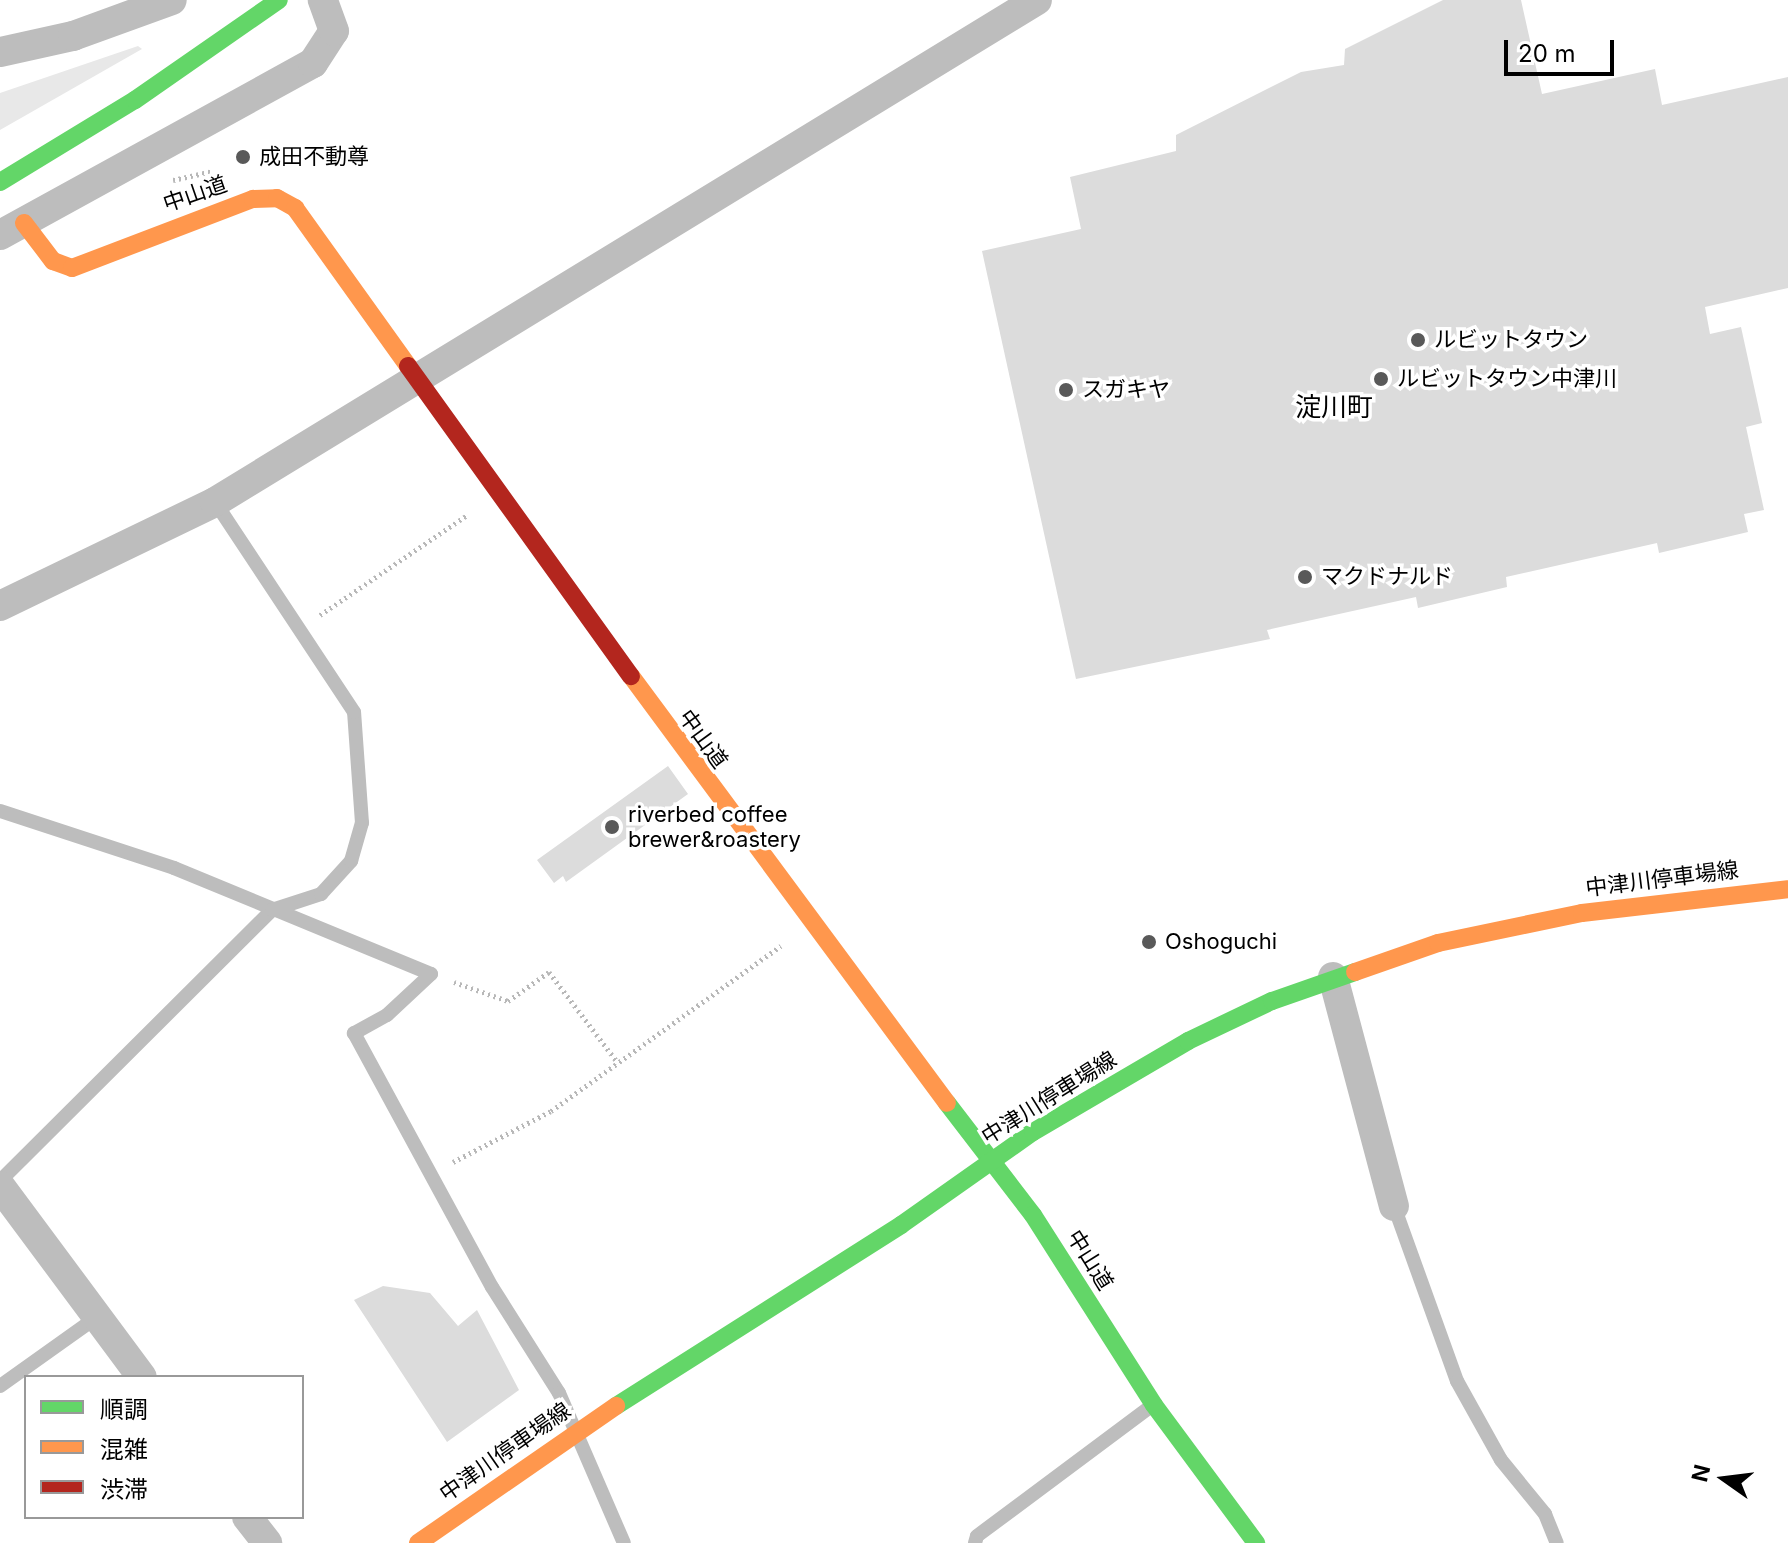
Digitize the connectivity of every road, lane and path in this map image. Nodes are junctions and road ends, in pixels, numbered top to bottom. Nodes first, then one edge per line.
1 (172, 0) edge
2 (279, 0) edge
3 (323, 0) edge
4 (1037, 0) edge
5 (0, 52) edge
6 (0, 182) edge
7 (12, 229) edge
8 (413, 380) junction
9 (497, 495) junction
10 (215, 502) junction
11 (0, 606) edge
12 (303, 627) junction
13 (0, 811) edge
14 (1788, 889) edge
15 (272, 910) junction
16 (810, 925) junction
17 (431, 974) junction
18 (1333, 977) junction
19 (618, 1063) junction
20 (992, 1161) junction
21 (430, 1173) junction
22 (0, 1183) edge
23 (1394, 1206) joint
24 (97, 1317) junction
25 (140, 1375) edge
26 (0, 1386) edge
27 (1154, 1405) junction
28 (577, 1431) junction
29 (249, 1519) edge
30 (267, 1543) edge
31 (418, 1543) edge
32 (624, 1543) edge
33 (975, 1543) edge
34 (1256, 1543) edge
35 (1557, 1543) edge

1 - 5 street
2 - 6 street
3 - 7 street
4 - 8 street
7 - 8 street, 中山道
8 - 9 street, 中山道
8 - 10 street
9 - 12 path
9 - 16 street, 中山道
10 - 11 street
10 - 12 lane
12 - 15 lane
13 - 15 lane
14 - 18 street, 中津川停車場線
15 - 17 lane
15 - 22 lane
16 - 19 path
16 - 20 street, 中山道
17 - 19 path
17 - 21 lane
18 - 20 street, 中津川停車場線
18 - 23 street
19 - 21 path
20 - 27 street, 中山道
20 - 28 street, 中津川停車場線
21 - 28 lane
22 - 24 street
23 - 35 lane
24 - 25 street
24 - 26 lane
27 - 33 lane
27 - 34 street, 中山道
28 - 31 street, 中津川停車場線
28 - 32 lane
29 - 30 street

